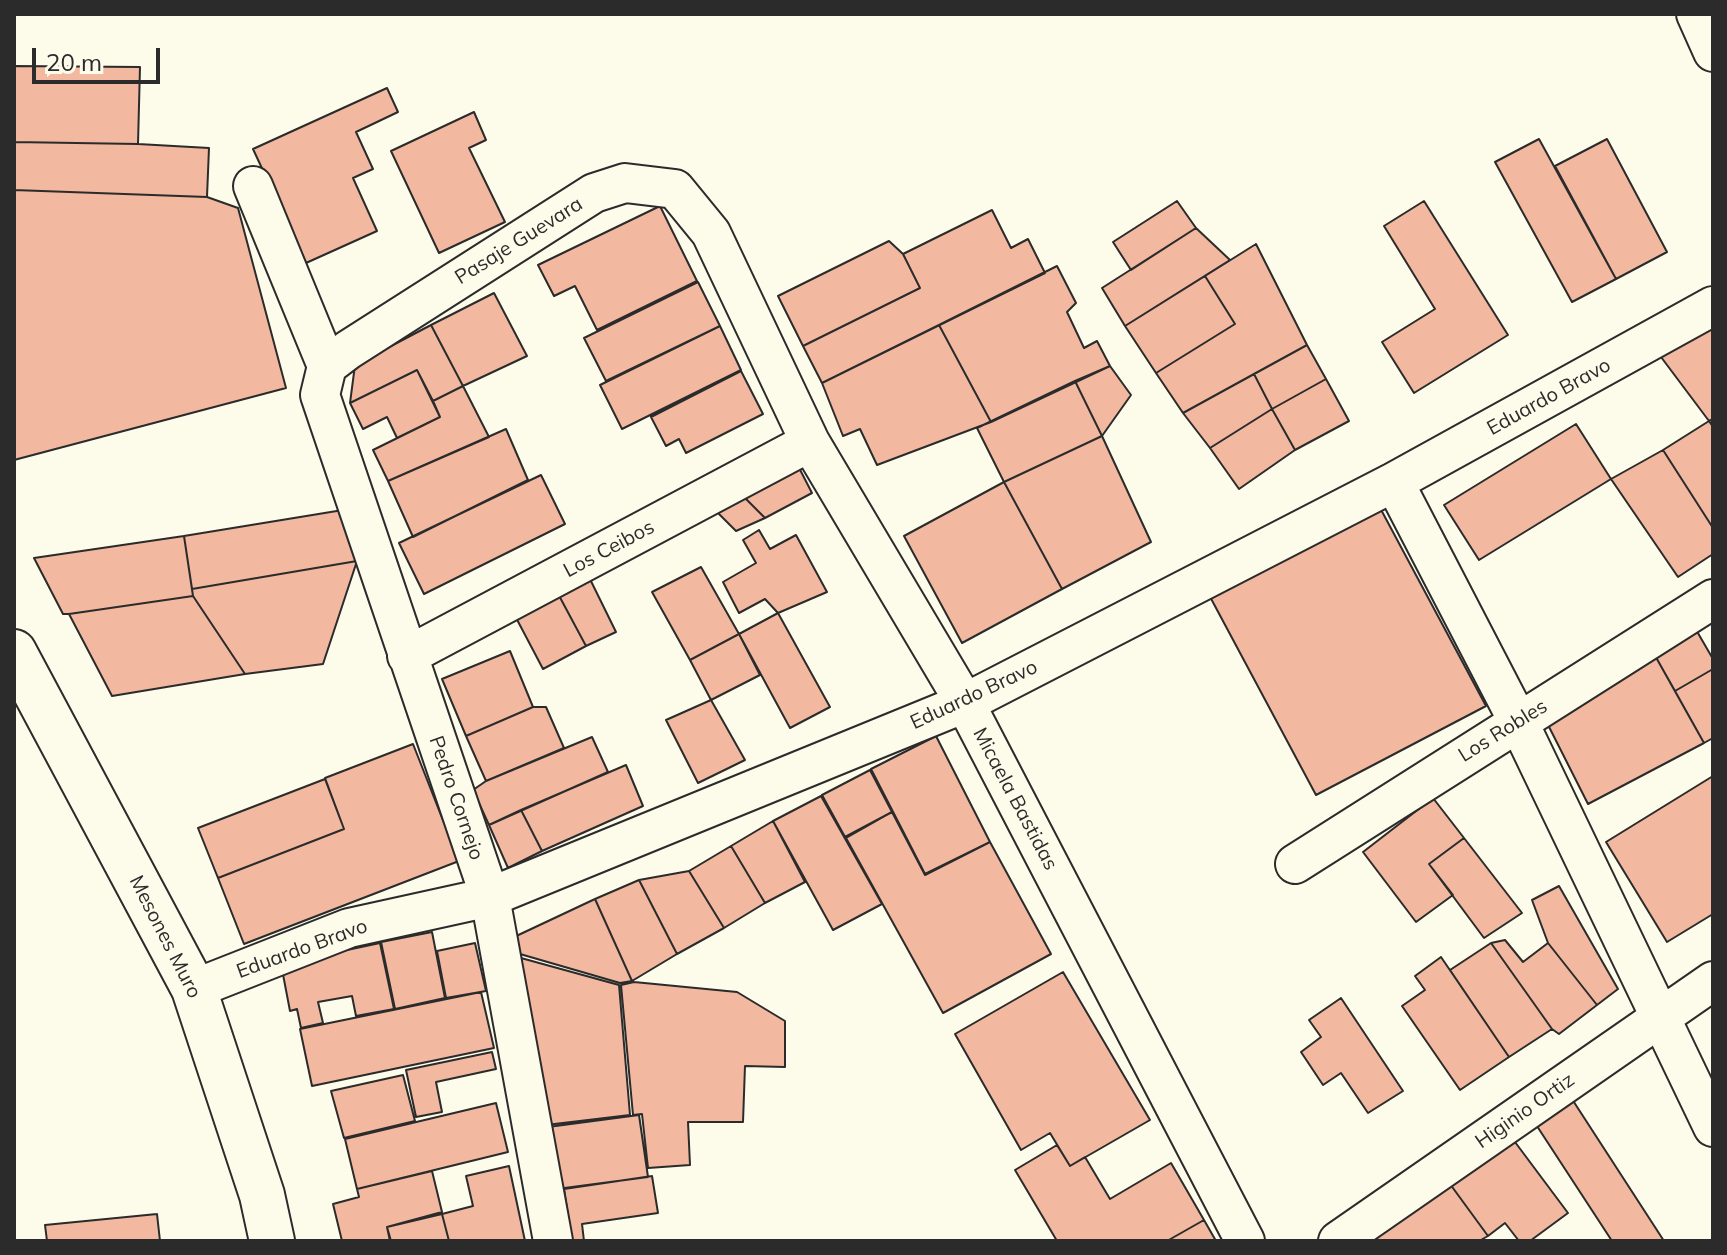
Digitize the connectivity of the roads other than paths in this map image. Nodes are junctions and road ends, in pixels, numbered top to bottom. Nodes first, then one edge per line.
1 (1696, 14) edge
2 (1713, 52) edge
3 (253, 186) dead end
4 (711, 233) joint
5 (1713, 306) edge
6 (327, 366) junction
7 (810, 442) junction
8 (1394, 482) junction
9 (1713, 599) edge
10 (14, 652) edge
11 (407, 656) junction
12 (965, 703) junction
13 (1518, 721) junction
14 (1295, 864) dead end
15 (490, 897) junction
16 (1713, 981) edge
17 (194, 989) junction
18 (1661, 1017) junction
19 (1713, 1127) edge
20 (272, 1241) edge
21 (553, 1241) edge
22 (1245, 1241) edge
23 (1338, 1241) edge

1 - 2 street
3 - 6 street
4 - 6 street, Pasaje Guevara
4 - 7 street, Micaela Bastidas
5 - 8 street, Eduardo Bravo
6 - 11 street, Pedro Cornejo
7 - 11 street, Los Ceibos
7 - 12 street, Micaela Bastidas
8 - 12 street, Eduardo Bravo
8 - 13 street
9 - 13 street, Los Robles
10 - 17 highway, Mesones Muro
11 - 15 street, Pedro Cornejo
12 - 15 street, Eduardo Bravo
12 - 22 street, Micaela Bastidas
13 - 14 street, Los Robles
13 - 18 street
15 - 17 street, Eduardo Bravo
15 - 21 street, Pedro Cornejo
16 - 18 street, Higinio Ortiz
17 - 20 highway, Mesones Muro
18 - 19 street
18 - 23 street, Higinio Ortiz

